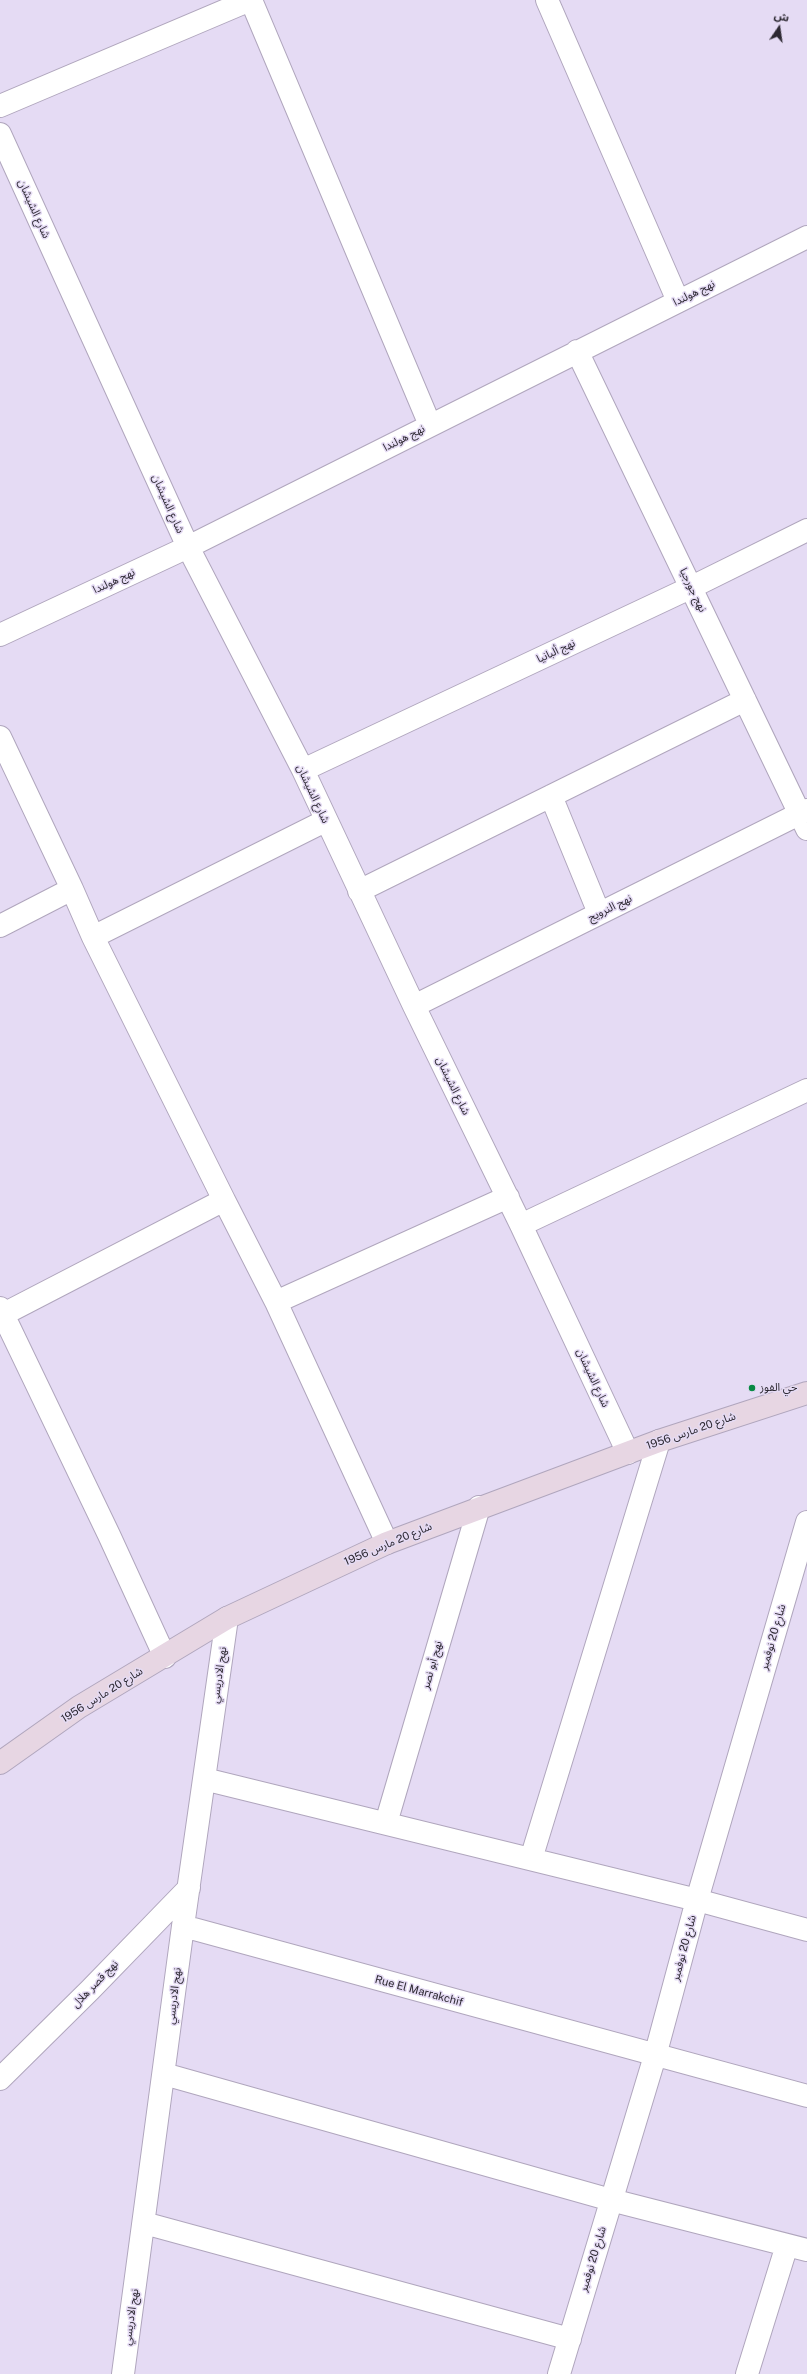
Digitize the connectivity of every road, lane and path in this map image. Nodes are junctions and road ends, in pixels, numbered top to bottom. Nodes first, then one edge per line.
1 (250, 0) edge
2 (547, 0) edge
3 (0, 106) edge
4 (0, 134) edge
5 (807, 237) edge
6 (678, 301) junction
7 (577, 351) junction
8 (430, 425) junction
9 (807, 530) edge
10 (188, 547) junction
11 (692, 587) junction
12 (0, 635) edge
13 (745, 700) junction
14 (0, 737) edge
15 (303, 770) junction
16 (551, 796) junction
17 (805, 818) edge
18 (325, 821) junction
19 (72, 889) junction
20 (359, 891) junction
21 (599, 913) junction
22 (0, 926) edge
23 (93, 937) junction
24 (414, 1006) junction
25 (807, 1090) edge
26 (508, 1197) junction
27 (224, 1200) junction
28 (522, 1225) junction
29 (276, 1302) junction
30 (1, 1313) edge
31 (807, 1393) edge
32 (659, 1441) junction
33 (628, 1453) junction
34 (479, 1507) junction
35 (807, 1522) edge
36 (387, 1542) junction
37 (227, 1618) junction
38 (164, 1657) junction
39 (0, 1763) edge
40 (204, 1779) junction
41 (386, 1823) junction
42 (531, 1858) junction
43 (189, 1888) junction
44 (697, 1900) junction
45 (183, 1926) junction
46 (807, 1930) edge
47 (655, 2056) junction
48 (164, 2074) junction
49 (0, 2079) edge
50 (807, 2096) edge
51 (611, 2200) junction
52 (144, 2223) junction
53 (797, 2248) edge
54 (570, 2339) junction
55 (123, 2374) edge
56 (559, 2374) edge
57 (747, 2374) edge

1 - 3 street
1 - 8 street
2 - 6 street
4 - 10 street, شارع الشيشان
5 - 6 street, نهج هولندا
6 - 7 street, نهج هولندا
7 - 8 street, نهج هولندا
7 - 11 street, نهج جورجيا
8 - 10 street, نهج هولندا
9 - 11 street, نهج ألبانيا
10 - 12 street, نهج هولندا
10 - 15 street, شارع الشيشان
11 - 13 street, نهج جورجيا
11 - 15 street, نهج ألبانيا
13 - 16 street
13 - 17 street, نهج جورجيا
14 - 19 street
15 - 18 street, شارع الشيشان
16 - 20 street
16 - 21 street
17 - 21 street, نهج النرويج
18 - 20 street, شارع الشيشان
18 - 23 street
19 - 22 street
19 - 23 street
20 - 24 street, شارع الشيشان
21 - 24 street, نهج النرويج
23 - 27 street
24 - 26 street, شارع الشيشان
25 - 28 street
26 - 28 street, شارع الشيشان
26 - 29 street
27 - 29 street
27 - 30 street
28 - 33 street, شارع الشيشان
29 - 36 street
30 - 38 street
31 - 32 street, شارع 20 مارس 1956
32 - 33 street, شارع 20 مارس 1956
32 - 42 street
33 - 34 street, شارع 20 مارس 1956
34 - 36 street, شارع 20 مارس 1956
34 - 41 street, نهج أبو نصر
35 - 44 street, شارع 20 نوفمبر
36 - 37 street, شارع 20 مارس 1956
37 - 38 street, شارع 20 مارس 1956
37 - 40 street, نهج الادريسي
38 - 39 street, شارع 20 مارس 1956
40 - 41 street
40 - 43 street, نهج الادريسي
41 - 42 street
42 - 44 street
43 - 45 street, نهج الادريسي
43 - 49 street, نهج قصر هلال
44 - 46 street
44 - 47 street, شارع 20 نوفمبر
45 - 47 street, Rue El Marrakchif
45 - 48 street, نهج الادريسي
47 - 50 street, Rue El Marrakchif
47 - 51 street, شارع 20 نوفمبر
48 - 51 street
48 - 52 street, نهج الادريسي
51 - 53 street
51 - 54 street, شارع 20 نوفمبر
52 - 54 street
52 - 55 street, نهج الادريسي
53 - 57 street
54 - 56 street, شارع 20 نوفمبر

